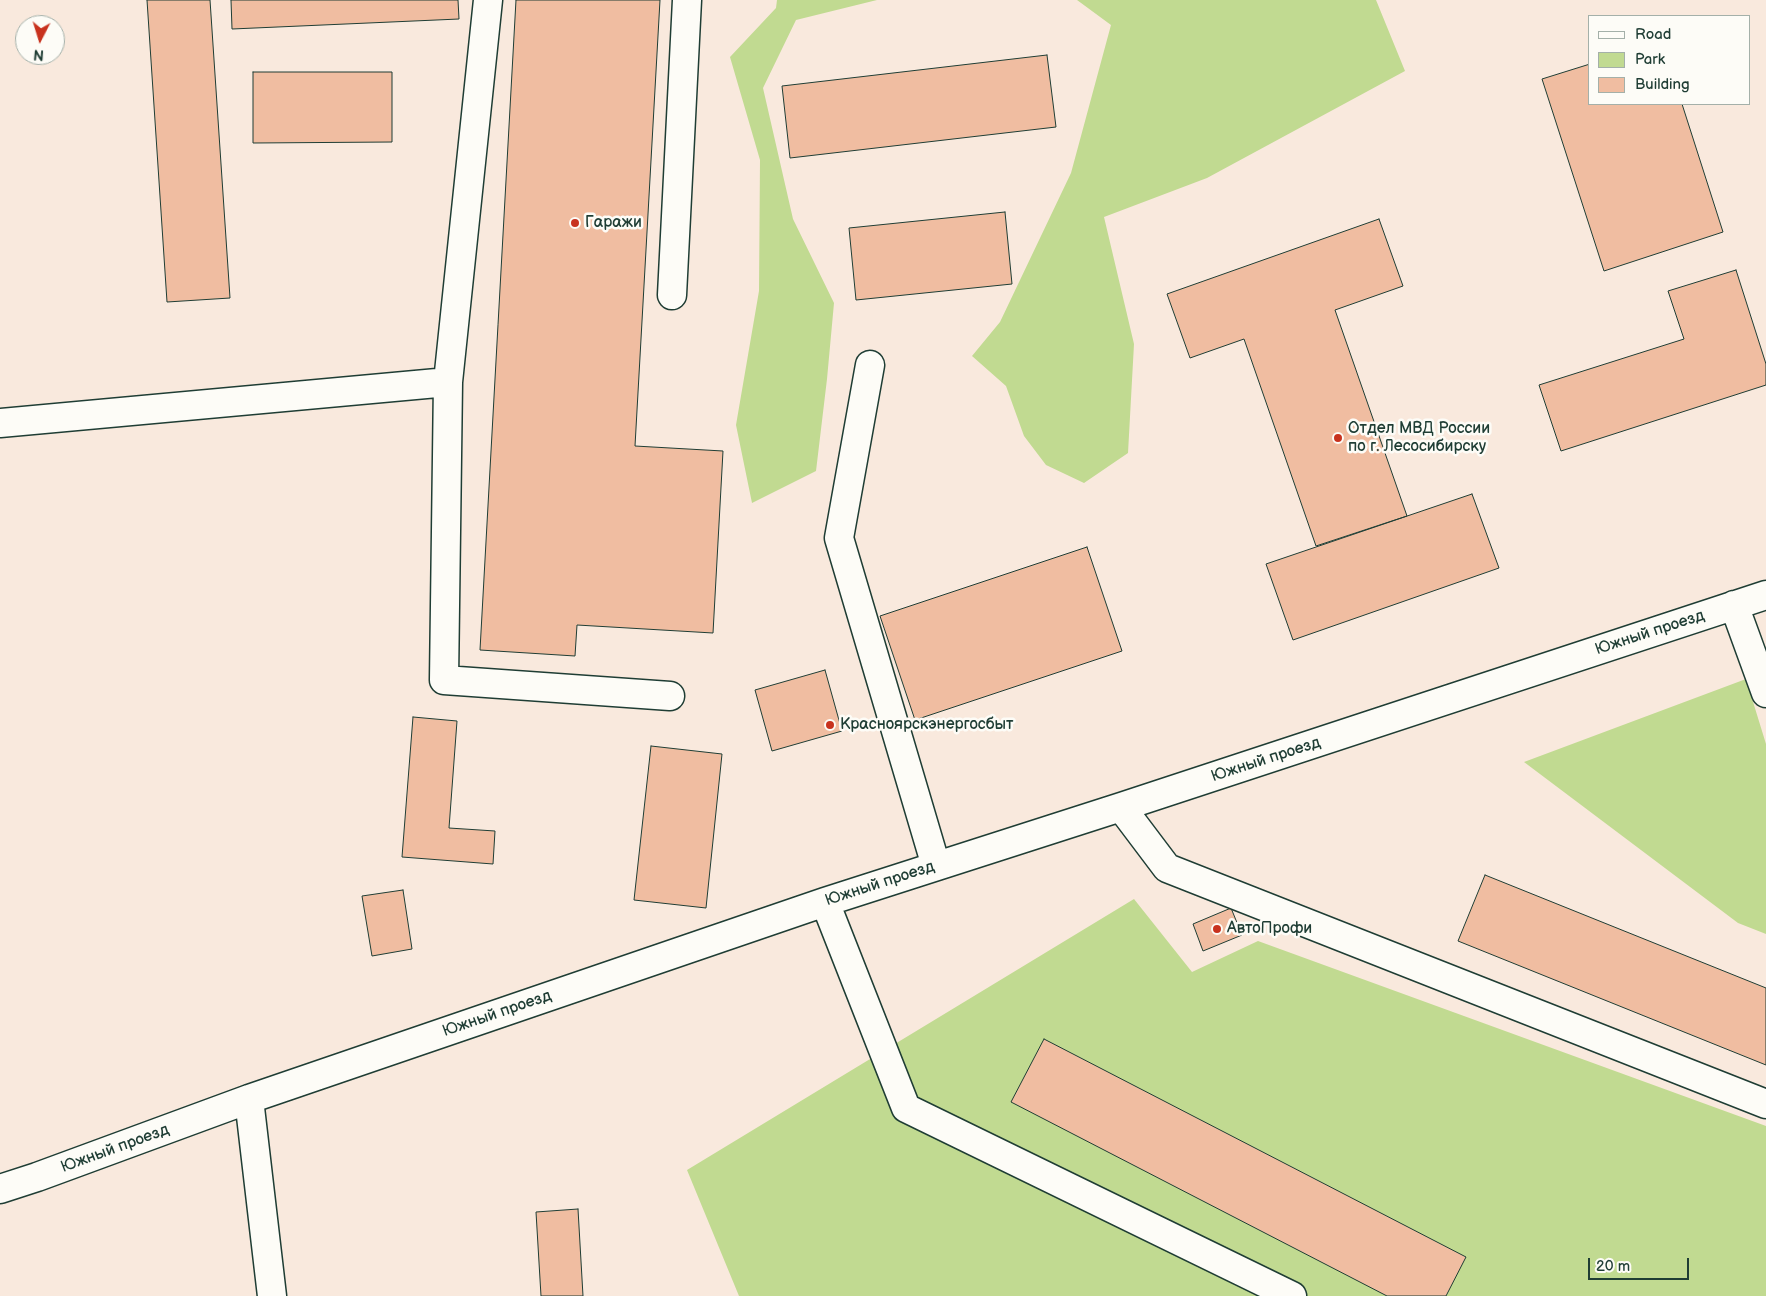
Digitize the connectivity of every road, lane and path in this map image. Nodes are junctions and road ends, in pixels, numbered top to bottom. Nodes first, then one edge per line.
1 (488, 0) edge
2 (687, 0) edge
3 (672, 295) dead end
4 (870, 365) dead end
5 (448, 382) junction
6 (0, 423) edge
7 (1766, 595) edge
8 (1734, 605) junction
9 (1766, 693) edge
10 (670, 696) dead end
11 (1121, 807) junction
12 (936, 866) junction
13 (825, 902) junction
14 (249, 1099) junction
15 (1766, 1104) edge
16 (0, 1189) edge
17 (272, 1296) edge
18 (1292, 1296) edge

1 - 5 street
2 - 3 street
4 - 12 street
5 - 6 street
5 - 10 street
7 - 8 street, Южный проезд
8 - 9 street
8 - 11 street, Южный проезд
11 - 12 street, Южный проезд
11 - 15 street
12 - 13 street, Южный проезд
13 - 14 street, Южный проезд
13 - 18 street
14 - 16 street, Южный проезд
14 - 17 street

